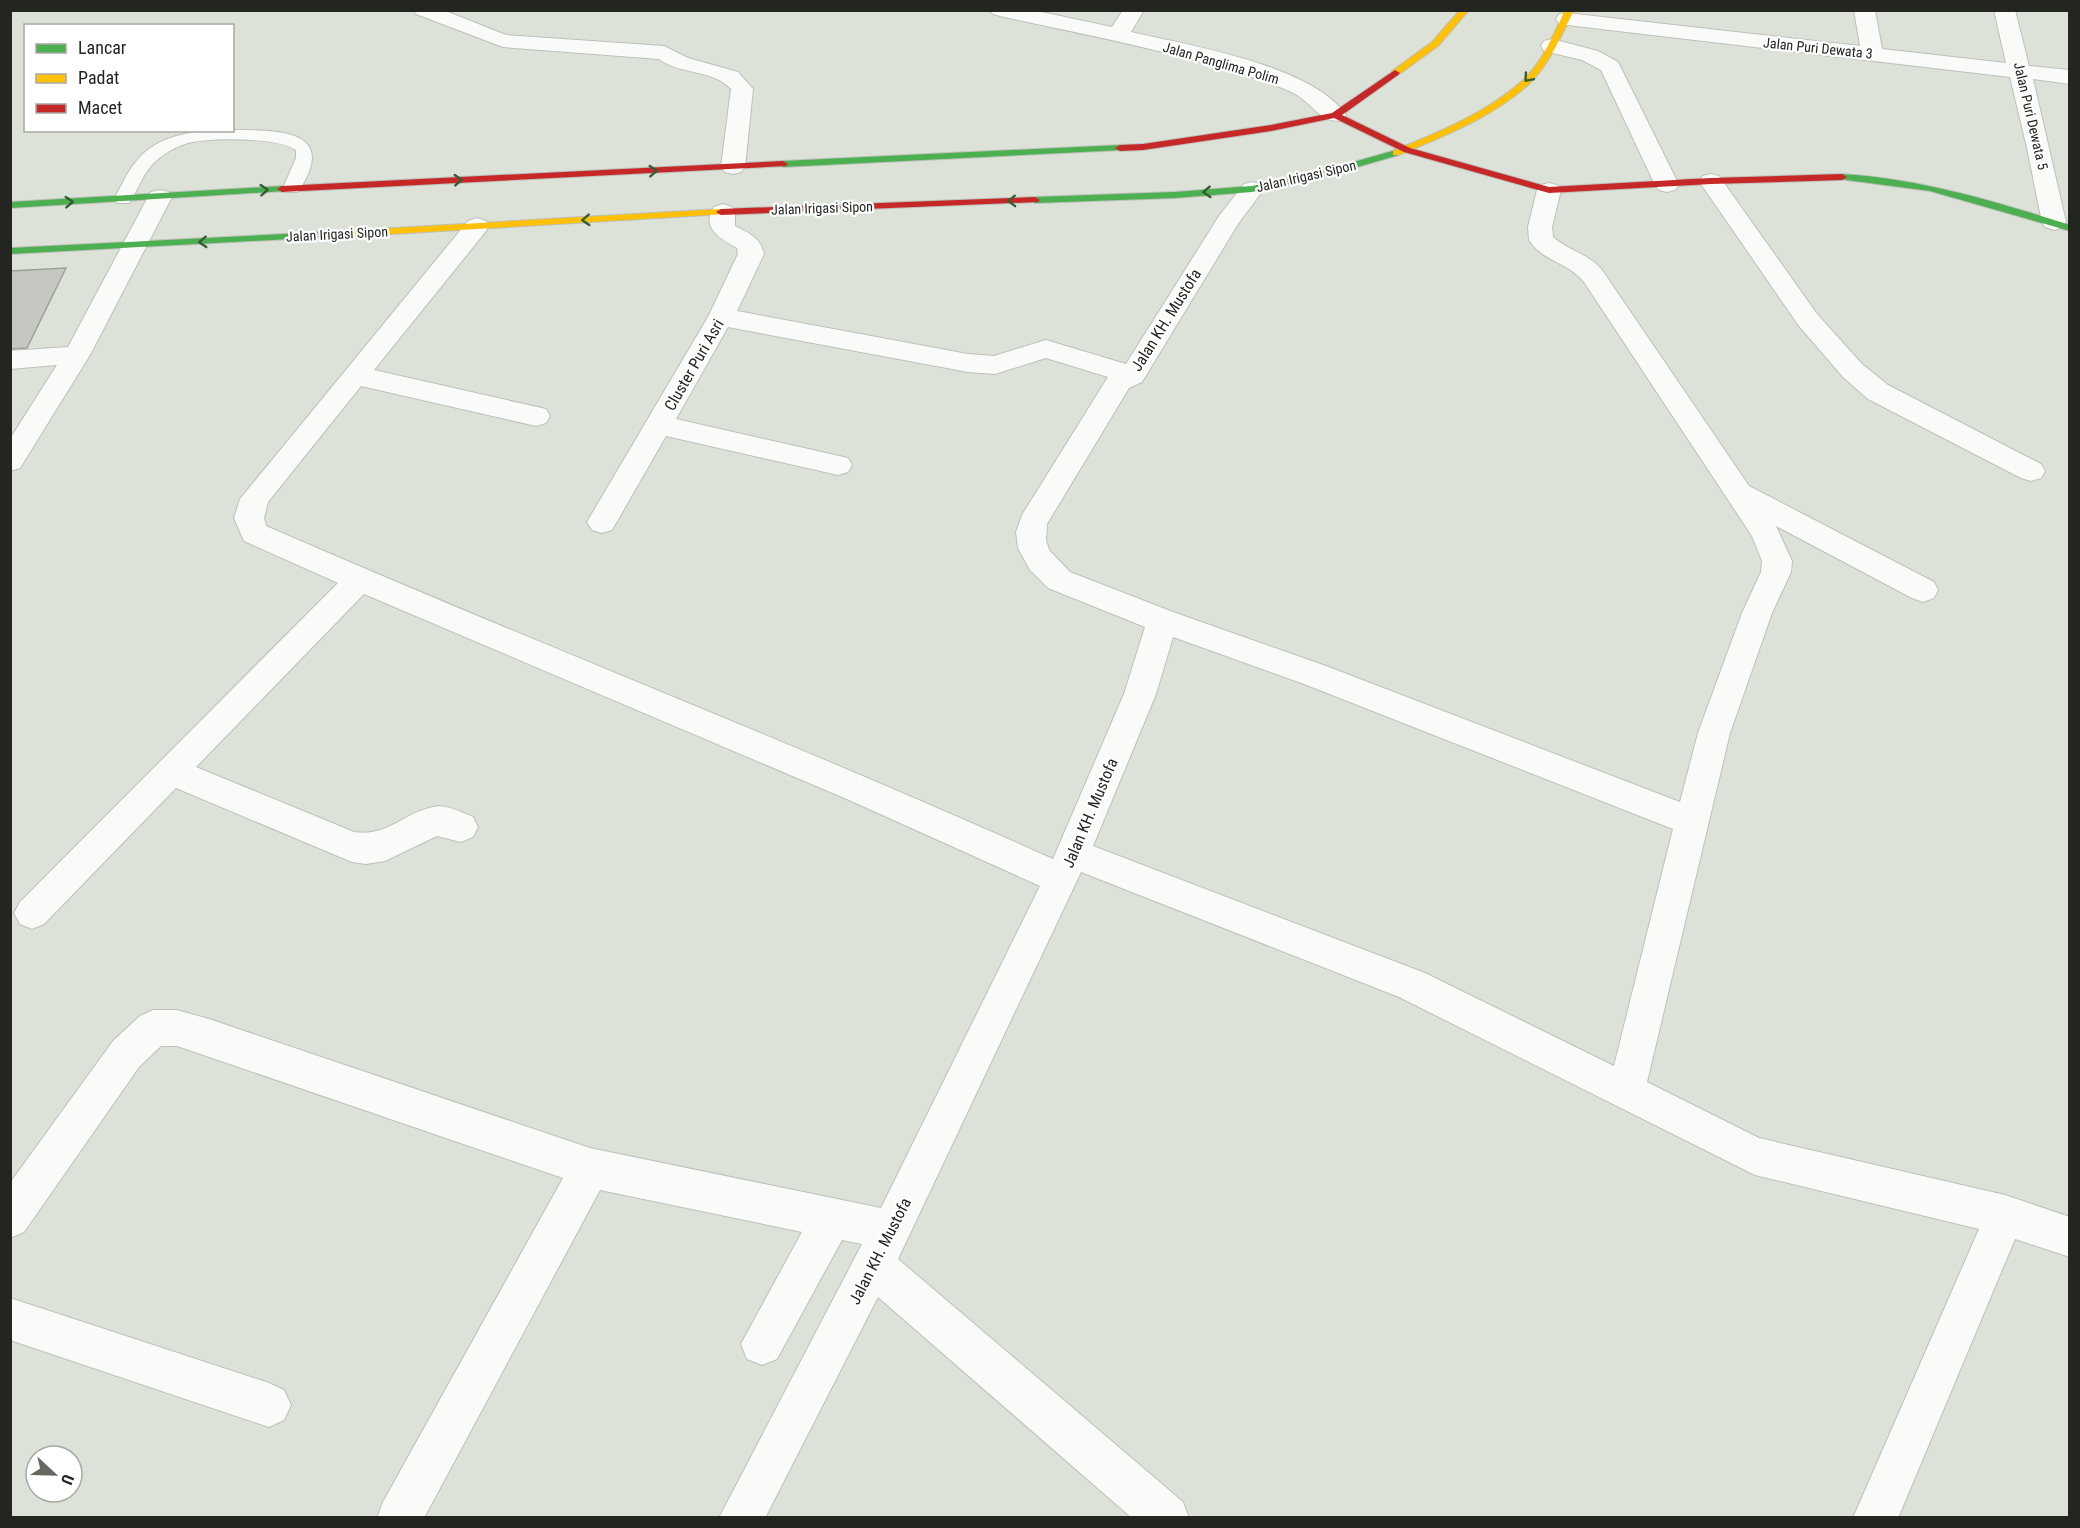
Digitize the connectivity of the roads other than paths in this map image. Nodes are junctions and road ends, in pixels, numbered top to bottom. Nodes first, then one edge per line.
1 (1000, 10) edge
2 (1134, 10) edge
3 (1464, 10) edge
4 (1864, 10) edge
5 (2004, 10) edge
6 (429, 11) edge
7 (1568, 15) edge
8 (1118, 35) junction
9 (1552, 46) junction
10 (1872, 54) junction
11 (2020, 71) junction
12 (2070, 77) edge
13 (1339, 117) junction
14 (1402, 148) junction
15 (732, 172) junction
16 (1711, 181) junction
17 (1667, 184) junction
18 (292, 188) junction
19 (1252, 189) junction
20 (1549, 190) junction
21 (123, 199) junction
22 (157, 201) junction
23 (10, 205) edge
24 (724, 207) junction
25 (2062, 225) edge
26 (477, 226) junction
27 (135, 242) junction
28 (10, 251) edge
29 (722, 317) junction
30 (77, 355) junction
31 (10, 360) edge
32 (354, 375) junction
33 (1132, 375) junction
34 (536, 416) dead end
35 (659, 424) junction
36 (10, 461) edge
37 (838, 465) dead end
38 (2031, 471) dead end
39 (1738, 493) junction
40 (602, 522) dead end
41 (359, 580) junction
42 (1923, 590) dead end
43 (1162, 621) junction
44 (170, 771) junction
45 (1692, 822) junction
46 (461, 827) dead end
47 (1067, 866) junction
48 (32, 913) dead end
49 (1626, 1092) junction
50 (590, 1168) junction
51 (2005, 1215) junction
52 (10, 1218) edge
53 (832, 1218) junction
54 (2070, 1237) edge
55 (882, 1247) junction
56 (10, 1319) edge
57 (762, 1344) dead end
58 (269, 1405) dead end
59 (399, 1518) edge
60 (741, 1518) edge
61 (1167, 1518) edge
62 (1875, 1518) edge

1 - 8 street, Jalan Panglima Polim
2 - 8 street
3 - 13 street
4 - 10 street
5 - 11 street, Jalan Puri Dewata 5
6 - 15 street
7 - 9 street, Jalan Irigasi Sipon
7 - 10 street, Jalan Puri Dewata 3
8 - 13 street, Jalan Panglima Polim
9 -> 14 street, Jalan Irigasi Sipon
9 - 17 street
10 - 11 street, Jalan Puri Dewata 3
11 - 12 street, Jalan Puri Dewata 3
11 - 25 street, Jalan Puri Dewata 5
13 - 14 street, Jalan Panglima Polim
13 - 15 street
14 - 19 street, Jalan Irigasi Sipon
14 - 20 street, Jalan Panglima Polim
18 -> 15 street
16 - 17 street, Jalan Panglima Polim
16 - 25 street, Jalan Panglima Polim
16 - 38 street
17 - 20 street, Jalan Panglima Polim
18 - 21 lane
22 -> 18 street
19 -> 24 street, Jalan Irigasi Sipon
19 - 33 street, Jalan KH. Mustofa
20 - 39 street
21 - 22 street
23 -> 21 street
22 - 27 street
24 -> 26 street, Jalan Irigasi Sipon
24 - 29 street, Cluster Puri Asri
26 -> 27 street, Jalan Irigasi Sipon
26 - 32 street
27 - 28 street, Jalan Irigasi Sipon
27 - 30 street
29 - 33 street
29 - 35 street, Cluster Puri Asri
30 - 31 street
30 - 36 street
32 - 34 street
32 - 41 street
33 - 43 street, Jalan KH. Mustofa
35 - 37 street
35 - 40 street, Cluster Puri Asri
39 - 42 street
39 - 45 street
41 - 44 street
41 - 47 street
43 - 45 street
43 - 47 street, Jalan KH. Mustofa
44 - 46 street
44 - 48 street
45 - 49 street
47 - 49 street
47 - 55 street, Jalan KH. Mustofa
49 - 51 street
50 - 52 street
50 - 53 street
50 - 59 street
51 - 54 street
51 - 62 street
53 - 55 street
53 - 57 street
55 - 60 street, Jalan KH. Mustofa
55 - 61 street
56 - 58 street

